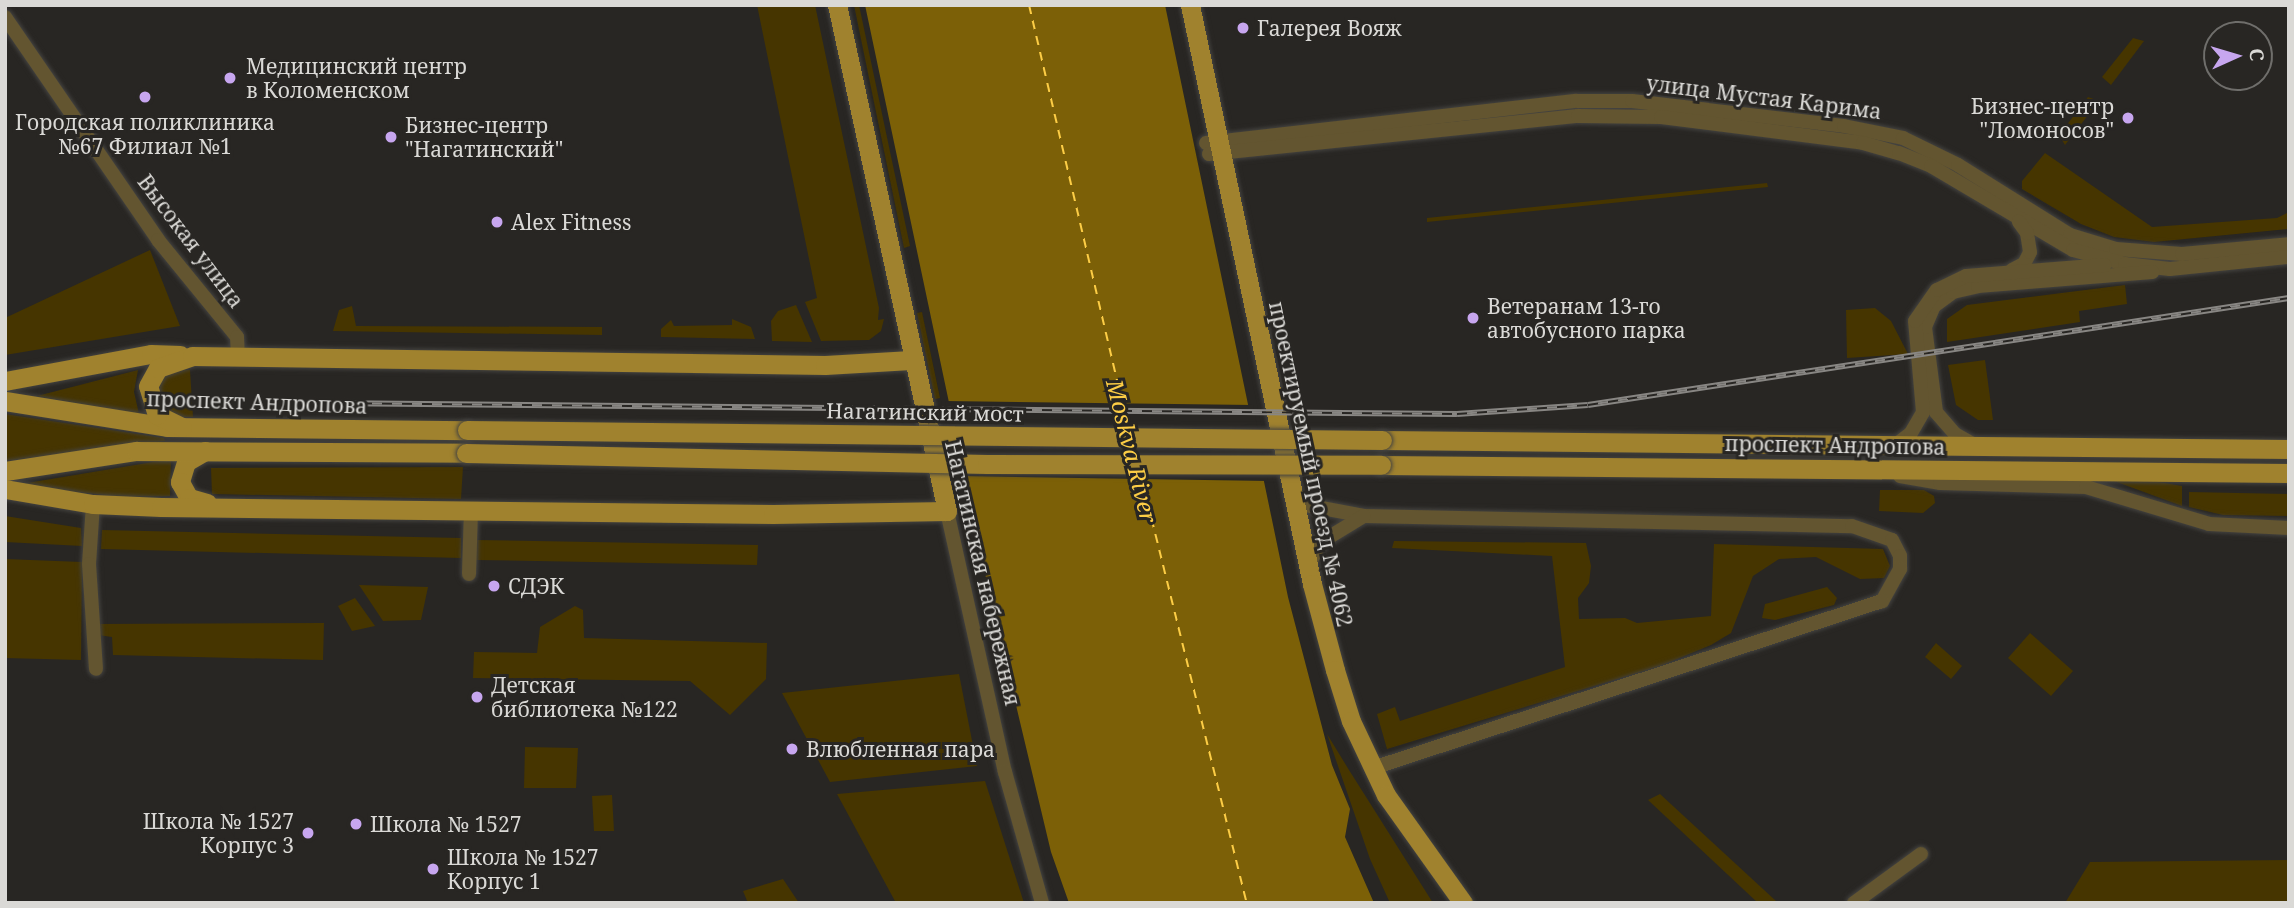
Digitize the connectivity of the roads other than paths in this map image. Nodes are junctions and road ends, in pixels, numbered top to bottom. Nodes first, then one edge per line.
1 (837, 5) edge
2 (1178, 5) edge
3 (1190, 5) edge
4 (5, 17) edge
5 (1213, 148) junction
6 (2015, 219) junction
7 (2070, 235) junction
8 (2289, 244) edge
9 (2182, 254) junction
10 (2289, 257) edge
11 (2080, 259) junction
12 (2125, 264) junction
13 (2170, 270) junction
14 (2009, 272) junction
15 (2063, 277) junction
16 (238, 355) junction
17 (192, 356) junction
18 (911, 360) junction
19 (5, 382) edge
20 (5, 401) edge
21 (182, 427) junction
22 (467, 430) joint
23 (1382, 440) joint
24 (1890, 449) junction
25 (1987, 449) junction
26 (209, 450) junction
27 (2289, 450) edge
28 (936, 467) junction
29 (1853, 467) junction
30 (5, 471) edge
31 (2289, 473) edge
32 (5, 489) edge
33 (1295, 503) junction
34 (93, 504) junction
35 (218, 506) junction
36 (471, 510) junction
37 (947, 511) junction
38 (897, 512) junction
39 (1364, 516) junction
40 (2289, 528) edge
41 (1308, 566) junction
42 (469, 574) dead end
43 (96, 669) dead end
44 (1373, 768) junction
45 (1921, 853) dead end
46 (1042, 903) edge
47 (1447, 903) edge
48 (1463, 903) edge
49 (1854, 903) edge

1 - 18 main road, Нагатинская набережная
2 - 5 main road, проектируемый проезд № 4062
3 - 5 main road, проектируемый проезд № 4062
4 - 16 street, Высокая улица
5 - 6 street, улица Мустая Карима
5 - 7 street, улица Мустая Карима
5 - 33 main road, проектируемый проезд № 4062
5 - 47 main road, проектируемый проезд № 4062
6 - 11 street, улица Мустая Карима
6 - 14 street
7 - 9 street, улица Мустая Карима
7 - 11 street
8 - 9 street, улица Мустая Карима
9 - 12 street
10 - 13 street
11 - 12 street
11 - 14 street
11 - 15 street
12 - 13 street
13 - 15 street
14 - 24 street
15 - 25 street
16 - 17 main road
16 - 18 main road
17 - 19 main road
17 - 21 main road
18 - 28 main road, Нагатинская набережная
20 - 21 main road, проспект Андропова
21 - 22 main road, проспект Андропова
22 - 23 main road, Нагатинский мост, bridge
23 - 24 main road, проспект Андропова
24 - 25 main road, проспект Андропова
25 - 27 main road, проспект Андропова
26 - 29 main road, проспект Андропова, bridge
26 - 30 main road
26 - 35 main road
28 - 37 main road, Нагатинская набережная
28 - 38 main road
29 - 31 main road, проспект Андропова
29 - 40 street
32 - 34 main road
33 - 39 street
33 - 41 main road, проектируемый проезд № 4062
34 - 35 main road
34 - 43 street
35 - 36 main road
36 - 38 main road
36 - 42 street
37 - 38 main road
37 - 46 street, Нагатинская набережная
39 - 41 street
39 - 44 street
41 - 44 main road, проектируемый проезд № 4062
44 - 48 main road, проектируемый проезд № 4062
45 - 49 street

